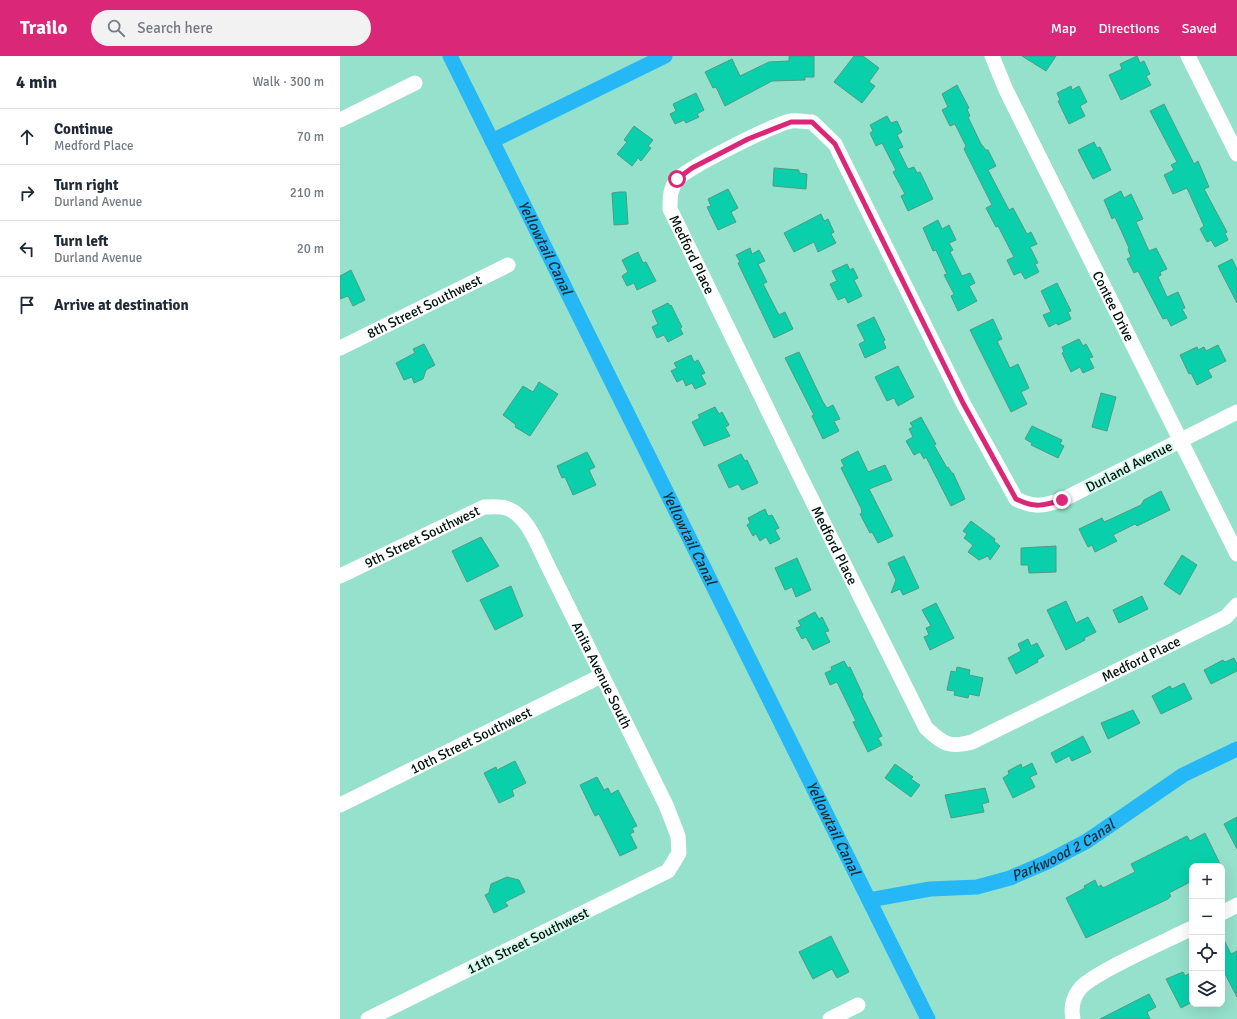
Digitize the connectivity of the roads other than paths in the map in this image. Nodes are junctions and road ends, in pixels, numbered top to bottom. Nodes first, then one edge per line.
1 (992, 56) edge
2 (1188, 56) edge
3 (414, 83) dead end
4 (340, 120) edge
5 (812, 122) joint
6 (1237, 154) edge
7 (508, 265) dead end
8 (340, 348) edge
9 (1237, 412) edge
10 (1181, 440) junction
11 (506, 508) joint
12 (1237, 554) edge
13 (340, 576) edge
14 (1237, 605) edge
15 (601, 676) junction
16 (340, 804) edge
17 (679, 853) joint
18 (1237, 905) edge
19 (1225, 911) edge
20 (1189, 930) edge
21 (858, 1005) dead end
22 (1072, 1013) edge
23 (368, 1019) edge
24 (830, 1019) edge

1 - 10 street, Contee Drive
2 - 6 street
3 - 4 street
5 - 10 street, Durland Avenue
5 - 14 street, Medford Place
7 - 8 street, 8th Street Southwest
9 - 10 street, Durland Avenue
10 - 12 street, Contee Drive
11 - 13 street, 9th Street Southwest
11 - 15 street, Anita Avenue South
15 - 16 street, 10th Street Southwest
15 - 17 street, Anita Avenue South
17 - 23 street, 11th Street Southwest
18 - 19 street
20 - 22 street
21 - 24 street

